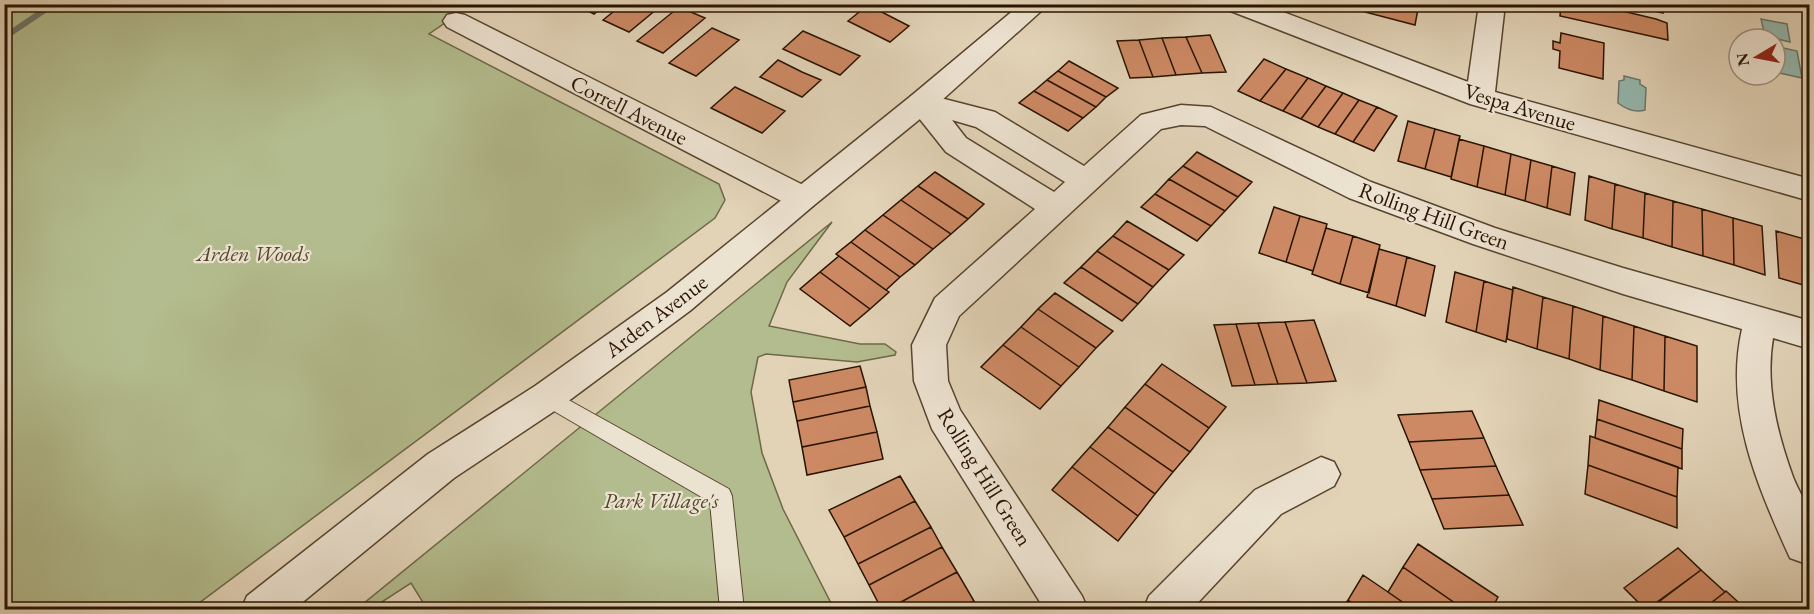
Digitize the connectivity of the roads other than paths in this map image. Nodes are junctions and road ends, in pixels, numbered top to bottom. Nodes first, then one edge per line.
1 (1036, 4) edge
2 (1237, 4) edge
3 (1492, 4) edge
4 (456, 21) dead end
5 (1480, 97) junction
6 (921, 103) junction
7 (1086, 181) junction
8 (1809, 190) edge
9 (802, 198) junction
10 (1056, 208) junction
11 (1760, 320) junction
12 (1809, 335) edge
13 (547, 396) junction
14 (1321, 474) dead end
15 (1804, 544) dead end
16 (261, 609) edge
17 (732, 609) edge
18 (1068, 609) edge
19 (1163, 609) edge

1 - 6 street, Arden Avenue
2 - 5 street, Vespa Avenue
3 - 5 street
4 - 9 street, Correll Avenue
5 - 8 street, Vespa Avenue
6 - 7 street
6 - 9 street, Arden Avenue
6 - 10 street
7 - 10 street, Rolling Hill Green
7 - 11 street, Rolling Hill Green
9 - 13 street, Arden Avenue
10 - 18 street, Rolling Hill Green
11 - 12 street, Rolling Hill Green
11 - 15 street
13 - 16 street, Arden Avenue
13 - 17 lane
14 - 19 street

